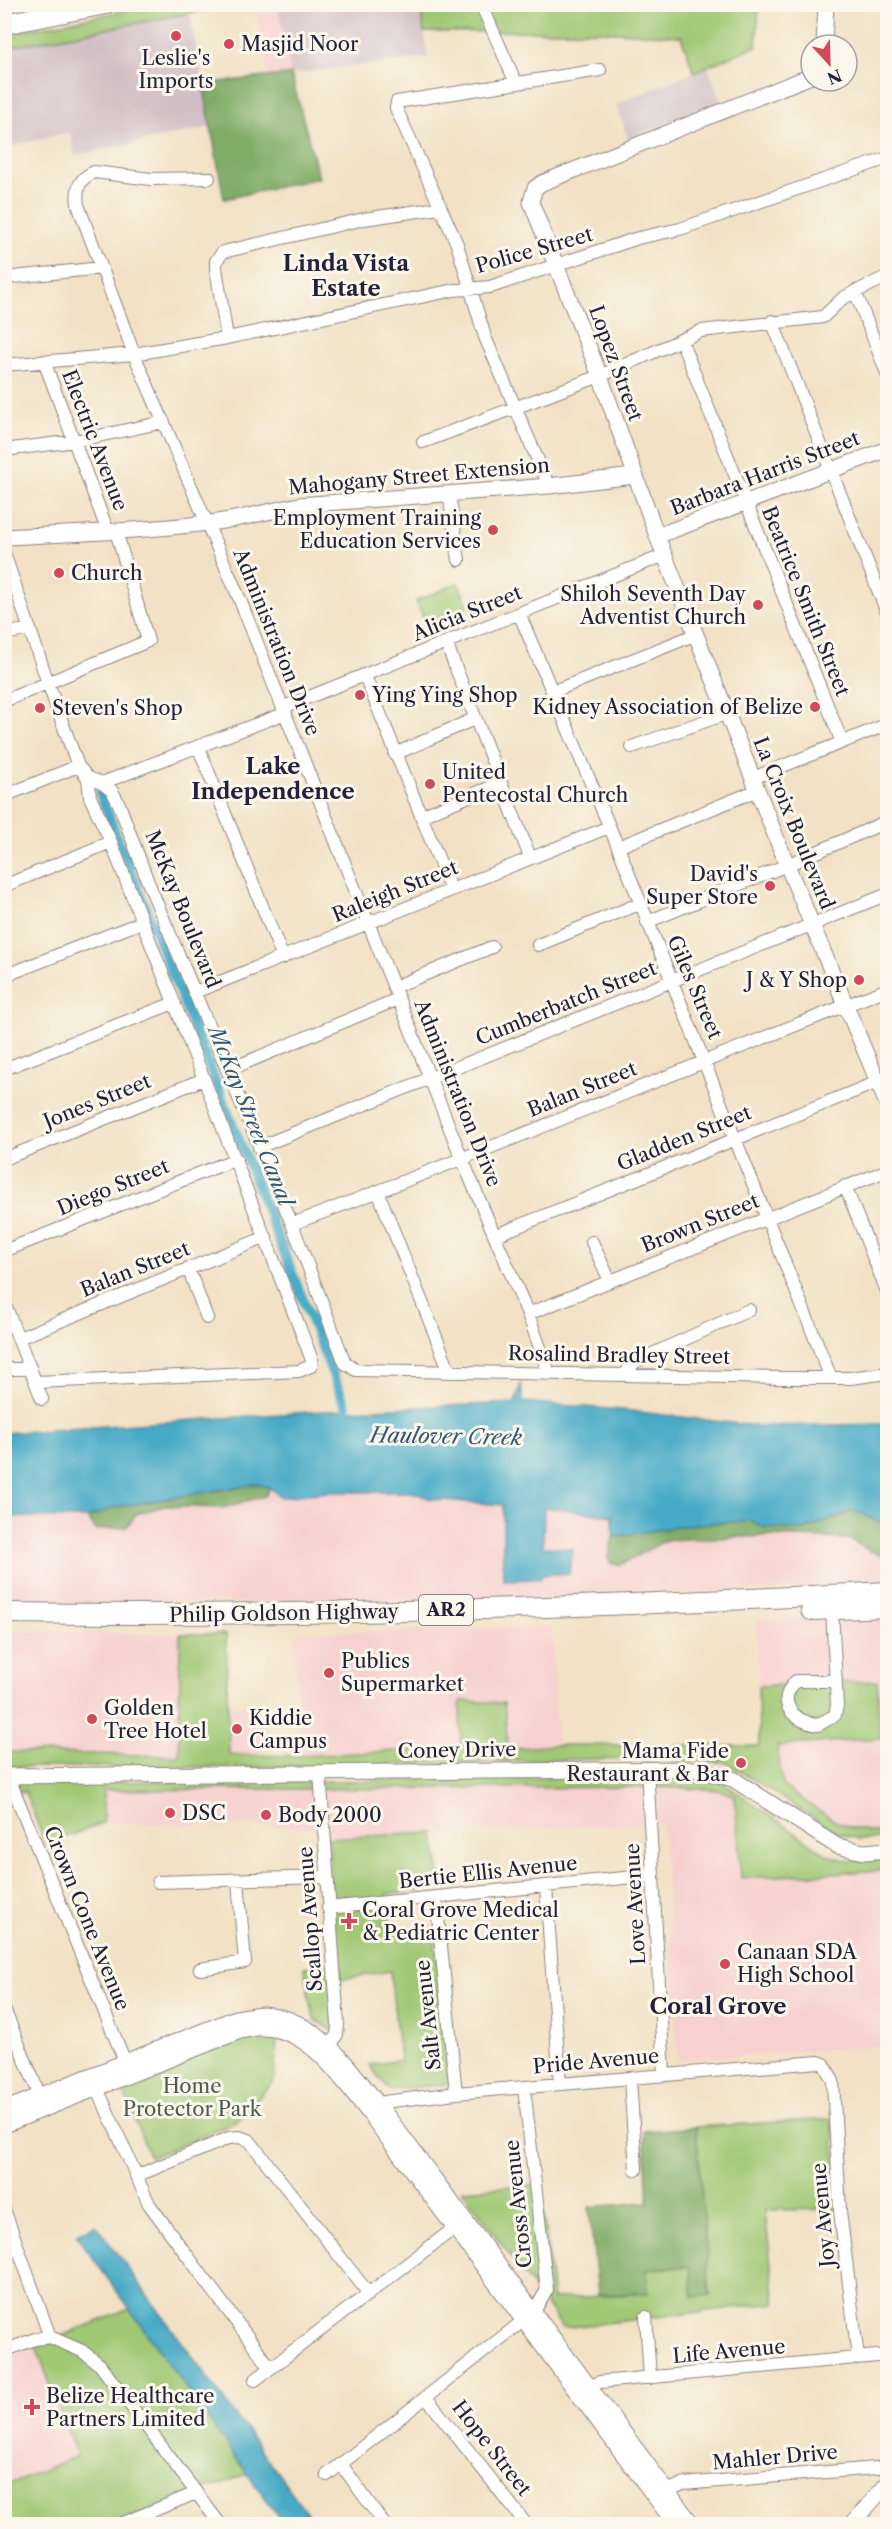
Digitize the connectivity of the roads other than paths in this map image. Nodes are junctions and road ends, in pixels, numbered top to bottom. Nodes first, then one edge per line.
1 (105, 4) edge
2 (481, 4) edge
3 (826, 4) edge
4 (4, 24) edge
5 (825, 33) edge
6 (600, 70) dead end
7 (799, 81) edge
8 (516, 83) junction
9 (888, 158) edge
10 (209, 178) dead end
11 (439, 208) junction
12 (557, 266) junction
13 (102, 268) junction
14 (888, 276) edge
15 (4, 278) edge
16 (472, 288) junction
17 (855, 291) junction
18 (772, 321) junction
19 (227, 338) junction
20 (681, 340) junction
21 (135, 354) junction
22 (44, 361) junction
23 (4, 365) edge
24 (600, 376) junction
25 (888, 376) edge
26 (518, 408) junction
27 (164, 422) junction
28 (75, 441) junction
29 (423, 442) dead end
30 (888, 449) edge
31 (4, 450) edge
32 (831, 471) junction
33 (634, 476) junction
34 (549, 486) junction
35 (449, 494) junction
36 (745, 503) junction
37 (208, 523) junction
38 (112, 532) junction
39 (657, 536) junction
40 (4, 537) edge
41 (4, 553) edge
42 (665, 555) junction
43 (459, 560) dead end
44 (519, 613) junction
45 (888, 615) edge
46 (30, 629) junction
47 (4, 634) edge
48 (697, 634) junction
49 (446, 643) junction
50 (365, 676) junction
51 (48, 683) junction
52 (554, 691) junction
53 (4, 701) edge
54 (285, 710) junction
55 (728, 713) junction
56 (474, 719) junction
57 (888, 724) edge
58 (842, 742) junction
59 (198, 746) junction
60 (632, 747) dead end
61 (395, 754) junction
62 (78, 765) junction
63 (88, 778) junction
64 (102, 783) junction
65 (501, 783) junction
66 (755, 784) junction
67 (4, 796) edge
68 (421, 816) junction
69 (888, 821) edge
70 (609, 828) junction
71 (111, 842) junction
72 (618, 847) junction
73 (530, 857) junction
74 (788, 865) junction
75 (4, 886) edge
76 (451, 890) junction
77 (888, 894) edge
78 (639, 904) junction
79 (142, 922) junction
80 (368, 922) junction
81 (647, 922) junction
82 (812, 925) junction
83 (538, 945) dead end
84 (492, 947) dead end
85 (283, 958) junction
86 (4, 976) edge
87 (670, 982) junction
88 (888, 989) edge
89 (195, 992) junction
90 (396, 993) junction
91 (174, 1003) junction
92 (845, 1005) junction
93 (704, 1059) junction
94 (4, 1069) edge
95 (228, 1070) junction
96 (204, 1079) junction
97 (431, 1079) junction
98 (883, 1080) edge
99 (888, 1106) edge
100 (735, 1137) junction
101 (259, 1147) junction
102 (4, 1159) edge
103 (236, 1159) junction
104 (462, 1159) junction
105 (888, 1170) edge
106 (845, 1186) junction
107 (378, 1192) junction
108 (768, 1216) junction
109 (292, 1224) junction
110 (496, 1235) junction
111 (266, 1237) junction
112 (592, 1242) dead end
113 (4, 1251) edge
114 (189, 1268) junction
115 (610, 1281) junction
116 (888, 1294) edge
117 (4, 1302) edge
118 (749, 1310) dead end
119 (528, 1314) junction
120 (207, 1318) dead end
121 (19, 1338) junction
122 (350, 1367) joint
123 (4, 1369) edge
124 (31, 1369) junction
125 (450, 1372) junction
126 (549, 1373) junction
127 (888, 1373) edge
128 (625, 1374) junction
129 (831, 1378) junction
130 (36, 1382) junction
131 (42, 1399) dead end
132 (888, 1592) edge
133 (888, 1607) edge
134 (832, 1609) junction
135 (4, 1613) edge
136 (4, 1625) edge
137 (836, 1681) junction
138 (646, 1768) junction
139 (320, 1773) junction
140 (6, 1776) edge
141 (888, 1850) edge
142 (653, 1875) junction
143 (325, 1877) junction
144 (238, 1881) junction
145 (158, 1882) dead end
146 (546, 1887) junction
147 (436, 1897) junction
148 (328, 1908) junction
149 (200, 1969) dead end
150 (4, 2009) edge
151 (327, 2052) junction
152 (828, 2068) joint
153 (128, 2069) junction
154 (664, 2074) junction
155 (630, 2079) junction
156 (560, 2084) junction
157 (524, 2087) junction
158 (98, 2088) junction
159 (456, 2093) junction
160 (40, 2096) junction
161 (374, 2109) junction
162 (4, 2110) edge
163 (4, 2125) edge
164 (636, 2170) dead end
165 (136, 2176) junction
166 (4, 2210) edge
167 (460, 2224) junction
168 (369, 2294) junction
169 (528, 2317) junction
170 (646, 2317) dead end
171 (50, 2337) junction
172 (4, 2351) edge
173 (888, 2355) edge
174 (858, 2358) junction
175 (270, 2367) junction
176 (650, 2378) junction
177 (255, 2380) dead end
178 (583, 2389) junction
179 (426, 2397) junction
180 (341, 2464) junction
181 (888, 2467) edge
182 (327, 2475) dead end
183 (888, 2483) edge
184 (667, 2491) junction
185 (196, 2493) junction
186 (122, 2524) edge
187 (220, 2524) edge
188 (384, 2524) edge
189 (526, 2524) edge
190 (675, 2524) edge
191 (692, 2524) edge
192 (852, 2524) edge

1 - 4 main road
2 - 8 street
3 - 5 street
6 - 8 street
7 - 12 street, Lopez Street
8 - 11 street
9 - 12 street, Police Street
10 - 13 street, Administration Drive
11 - 16 street
11 - 19 street
12 - 16 street, Police Street
12 - 24 street, Lopez Street
13 - 15 street
13 - 21 street, Administration Drive
14 - 17 street
16 - 19 street, Police Street
16 - 26 street
17 - 18 street
17 - 25 street
18 - 20 street
18 - 32 street
19 - 21 street, Police Street
20 - 24 street
20 - 36 street, Beatrice Smith Street
21 - 22 street, Police Street
21 - 27 street, Administration Drive
22 - 23 street, Police Street
22 - 28 street, Electric Avenue
24 - 26 street
24 - 33 street, Lopez Street
26 - 29 street
26 - 34 street
27 - 28 street
27 - 37 street, Administration Drive
28 - 31 street
28 - 38 street, Electric Avenue
30 - 32 street, Barbara Harris Street
32 - 36 street, Barbara Harris Street
32 - 45 street
33 - 34 street, Mahogany Street Extension
33 - 39 street, Lopez Street
34 - 35 street, Mahogany Street Extension
35 - 37 street, Mahogany Street Extension
35 - 43 street
36 - 39 street, Barbara Harris Street
36 - 58 street, Beatrice Smith Street
37 - 38 street, Mahogany Street Extension
37 - 54 street, Administration Drive
38 - 40 street, Mahogany Street Extension
38 - 51 street, Electric Avenue
39 - 42 street, Lopez Street
41 - 46 street
42 - 44 street, Alicia Street
42 - 48 street, La Croix Boulevard
44 - 49 street, Alicia Street
44 - 52 street, Giles Street
46 - 47 street
46 - 51 street
48 - 52 street
48 - 55 street, La Croix Boulevard
49 - 50 street, Alicia Street
49 - 56 street
50 - 54 street, Alicia Street
50 - 61 street
51 - 53 street, Electric Avenue
51 - 62 street
52 - 70 street, Giles Street
54 - 59 street, Alicia Street
54 - 80 street, Administration Drive
55 - 60 street
55 - 66 street, La Croix Boulevard
56 - 61 street
56 - 65 street
57 - 58 street
58 - 66 street
59 - 64 street, Alicia Street
59 - 85 street
61 - 68 street
62 - 63 street
62 - 67 street
63 - 64 street
63 - 71 street
64 - 89 street, McKay Boulevard
65 - 68 street
65 - 73 street
66 - 72 street
66 - 74 street, La Croix Boulevard
68 - 76 street
69 - 74 street
70 - 72 street, Giles Street
70 - 73 street, Raleigh Street
71 - 75 street
71 - 79 street
72 - 78 street, Giles Street
73 - 76 street, Raleigh Street
74 - 81 street
74 - 82 street, La Croix Boulevard
76 - 80 street, Raleigh Street
77 - 82 street, Cumberbatch Street
78 - 81 street, Giles Street
78 - 83 street
79 - 86 street
79 - 91 street
80 - 85 street, Raleigh Street
80 - 90 street, Administration Drive
81 - 87 street, Giles Street
82 - 87 street, Cumberbatch Street
82 - 92 street, La Croix Boulevard
84 - 90 street
85 - 89 street, Raleigh Street
87 - 93 street, Giles Street
87 - 97 street, Cumberbatch Street
88 - 92 street, Balan Street
89 - 95 street, McKay Boulevard
90 - 95 street
90 - 97 street, Administration Drive
91 - 94 street
91 - 96 street
92 - 93 street, Balan Street
92 - 98 street, La Croix Boulevard
93 - 100 street, Giles Street
93 - 104 street, Balan Street
95 - 101 street, McKay Boulevard
96 - 102 street, Jones Street
96 - 103 street
97 - 101 street, Cumberbatch Street
97 - 104 street, Administration Drive
98 - 99 street, La Croix Boulevard
98 - 100 street, Gladden Street
100 - 108 street, Giles Street
100 - 110 street, Gladden Street
101 - 109 street, McKay Boulevard
103 - 111 street
103 - 113 street, Diego Street
104 - 107 street, Balan Street
104 - 110 street, Administration Drive
105 - 106 street, Brown Street
106 - 108 street, Brown Street
106 - 116 street
107 - 109 street, Balan Street
107 - 125 street
108 - 115 street, Brown Street
108 - 129 street, Giles Street
109 - 122 street, McKay Boulevard
110 - 119 street, Administration Drive
111 - 114 street, Balan Street
111 - 130 street
112 - 115 street
114 - 120 street
114 - 121 street, Balan Street
115 - 119 street, Brown Street
117 - 121 street
118 - 128 street
119 - 126 street, Administration Drive
121 - 124 street
122 - 125 street, Rosalind Bradley Street
123 - 124 street
124 - 130 street
125 - 126 street, Rosalind Bradley Street
126 - 128 street, Rosalind Bradley Street
127 - 129 street, Rosalind Bradley Street
128 - 129 street, Rosalind Bradley Street
130 - 131 street
132 - 135 main road, Philip Goldson Highway / AR2
133 - 134 main road, Philip Goldson Highway / AR2
134 - 136 main road, Philip Goldson Highway / AR2
134 - 137 street
137 - 137 street
138 - 139 street, Coney Drive
138 - 141 street, Coney Drive
138 - 142 street, Love Avenue
139 - 140 street, Coney Drive
139 - 143 street, Scallop Avenue
140 - 153 street, Crown Cone Avenue
142 - 146 street, Bertie Ellis Avenue
142 - 154 street, Love Avenue
143 - 144 street
143 - 148 street, Scallop Avenue
144 - 145 street
144 - 149 street
146 - 147 street, Bertie Ellis Avenue
146 - 156 street
147 - 148 street, Bertie Ellis Avenue
147 - 159 street, Salt Avenue
148 - 151 street, Scallop Avenue
150 - 160 street
151 - 153 street
151 - 161 street
152 - 154 street, Pride Avenue
152 - 174 street, Joy Avenue
153 - 158 street
153 - 160 street
154 - 155 street, Pride Avenue
155 - 156 street, Pride Avenue
155 - 164 street
156 - 157 street, Pride Avenue
157 - 159 street, Pride Avenue
157 - 169 street, Cross Avenue
158 - 163 street
158 - 165 street
159 - 161 street, Pride Avenue
160 - 162 street
161 - 167 street
165 - 168 street
165 - 175 street
166 - 171 street
167 - 168 street
167 - 169 street
168 - 175 street
169 - 178 street
169 - 179 street
170 - 176 street
171 - 172 street
171 - 185 street
173 - 174 street, Life Avenue
174 - 176 street, Life Avenue
175 - 177 street
176 - 178 street, Life Avenue
178 - 184 street
178 - 190 street
179 - 180 street
179 - 189 street, Hope Street
180 - 182 street
180 - 188 street
181 - 184 street, Mahler Drive
183 - 192 street
184 - 191 street
185 - 186 street
185 - 187 street

